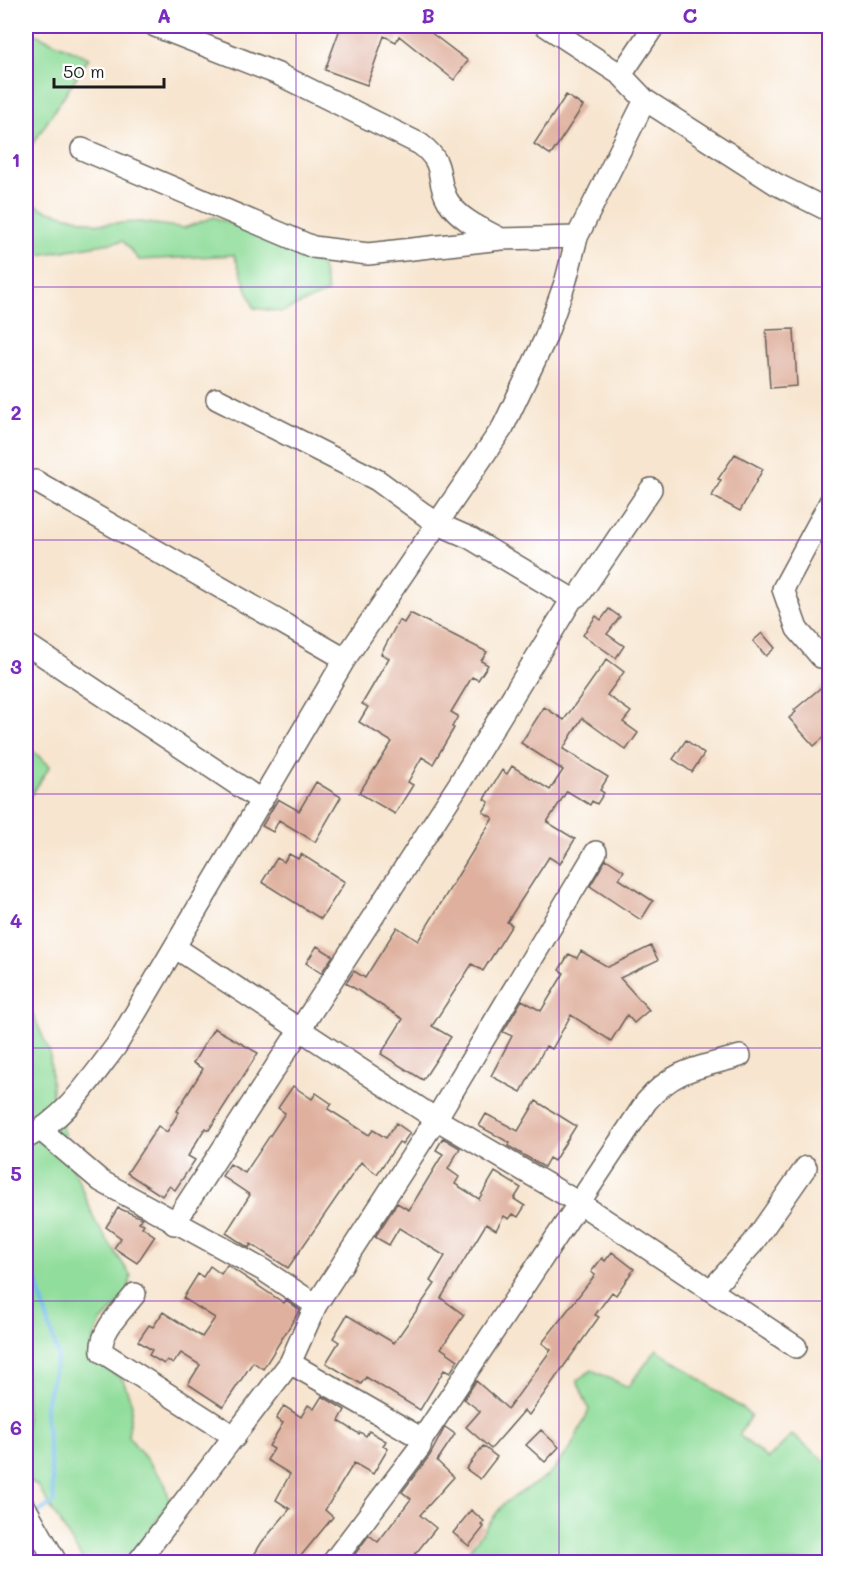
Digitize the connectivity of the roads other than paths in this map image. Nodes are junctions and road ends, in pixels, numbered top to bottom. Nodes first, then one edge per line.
1 (154, 26) edge
2 (546, 26) edge
3 (654, 26) edge
4 (621, 75) junction
5 (645, 100) junction
6 (82, 149) dead end
7 (830, 211) edge
8 (577, 237) junction
9 (501, 239) junction
10 (217, 399) dead end
11 (35, 481) dead end
12 (651, 489) dead end
13 (830, 502) edge
14 (436, 523) junction
15 (572, 599) junction
16 (26, 644) edge
17 (830, 655) edge
18 (345, 659) junction
19 (262, 801) junction
20 (596, 852) dead end
21 (176, 948) junction
22 (301, 1031) junction
23 (740, 1056) dead end
24 (436, 1119) junction
25 (33, 1134) edge
26 (806, 1167) dead end
27 (581, 1204) junction
28 (174, 1224) junction
29 (711, 1290) junction
30 (135, 1294) dead end
31 (316, 1305) junction
32 (796, 1347) dead end
33 (290, 1363) junction
34 (235, 1437) junction
35 (421, 1441) junction
36 (26, 1509) edge
37 (56, 1563) edge
38 (138, 1563) edge
39 (333, 1563) edge

1 - 9 street
2 - 4 street
3 - 4 street
4 - 5 street
5 - 7 street
5 - 8 street
6 - 9 street
8 - 9 street
8 - 14 street
10 - 14 street
11 - 18 street
12 - 15 street
13 - 17 street
14 - 15 street
14 - 18 street
15 - 22 street
16 - 19 street
18 - 19 street
19 - 21 street
20 - 24 street
21 - 22 street
21 - 25 street
22 - 24 street
22 - 28 street
23 - 27 street
24 - 27 street
24 - 31 street
25 - 28 street
26 - 29 street
27 - 29 street
27 - 35 street
28 - 31 street
29 - 32 street
30 - 34 street
31 - 33 street
33 - 34 street
33 - 35 street
34 - 38 street
35 - 39 street
36 - 37 street

